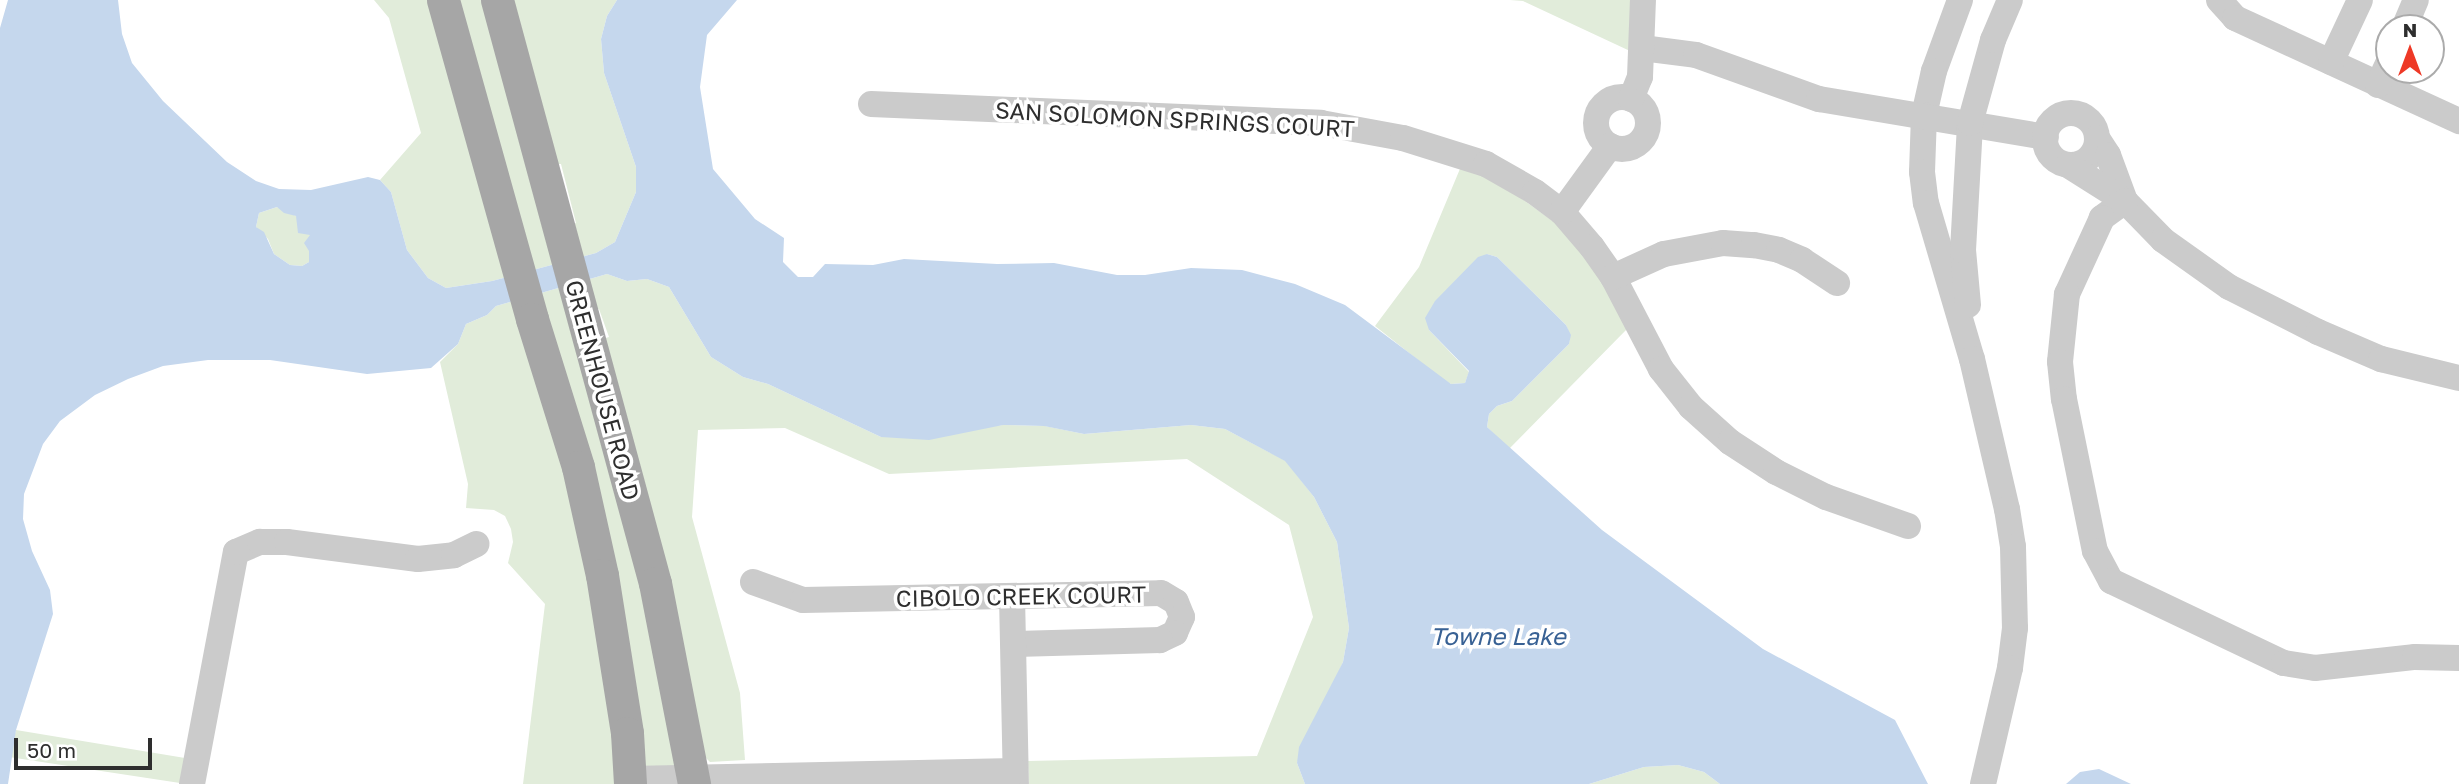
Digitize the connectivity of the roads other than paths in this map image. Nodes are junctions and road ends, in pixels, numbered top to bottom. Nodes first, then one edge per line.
1 (443, 0) edge
2 (497, 0) edge
3 (1643, 0) edge
4 (1960, 0) edge
5 (2010, 0) edge
6 (2219, 0) edge
7 (2360, 0) edge
8 (1642, 48) junction
9 (2331, 62) junction
10 (2378, 85) joint
11 (1631, 99) junction
12 (872, 104) dead end
13 (1924, 115) junction
14 (2459, 121) edge
15 (1970, 123) junction
16 (2046, 137) junction
17 (2097, 138) junction
18 (1611, 146) junction
19 (2068, 165) junction
20 (2125, 201) junction
21 (1562, 212) junction
22 (1614, 277) junction
23 (1837, 283) dead end
24 (1972, 359) junction
25 (2459, 378) edge
26 (1908, 526) dead end
27 (477, 544) dead end
28 (753, 582) dead end
29 (1012, 596) junction
30 (1014, 644) junction
31 (2459, 658) edge
32 (1015, 777) edge
33 (630, 781) edge
34 (694, 781) edge
35 (191, 784) edge
36 (1983, 784) edge

1 - 33 main road, GREENHOUSE ROAD
2 - 34 main road, GREENHOUSE ROAD
3 - 8 street
4 - 13 street
5 - 15 street
6 - 9 street
7 - 9 street
8 - 11 street
8 - 13 street
9 - 10 street
10 - 14 street
11 - 18 street
11 - 18 street
12 - 21 street, SAN SOLOMON SPRINGS COURT
13 - 15 street
13 - 24 street
15 - 16 street
15 - 24 street
16 - 17 street
16 - 19 street
17 - 19 street
17 - 20 street
18 - 21 street
19 - 20 street
20 - 25 street
20 - 31 street
21 - 22 street, SAN SOLOMON SPRINGS COURT
22 - 23 street
22 - 26 street, SAN SOLOMON SPRINGS COURT
24 - 36 street
27 - 35 street
28 - 29 street, CIBOLO CREEK COURT
29 - 30 street
29 - 30 street, CIBOLO CREEK COURT
30 - 32 street
32 - 34 street
33 - 34 street

